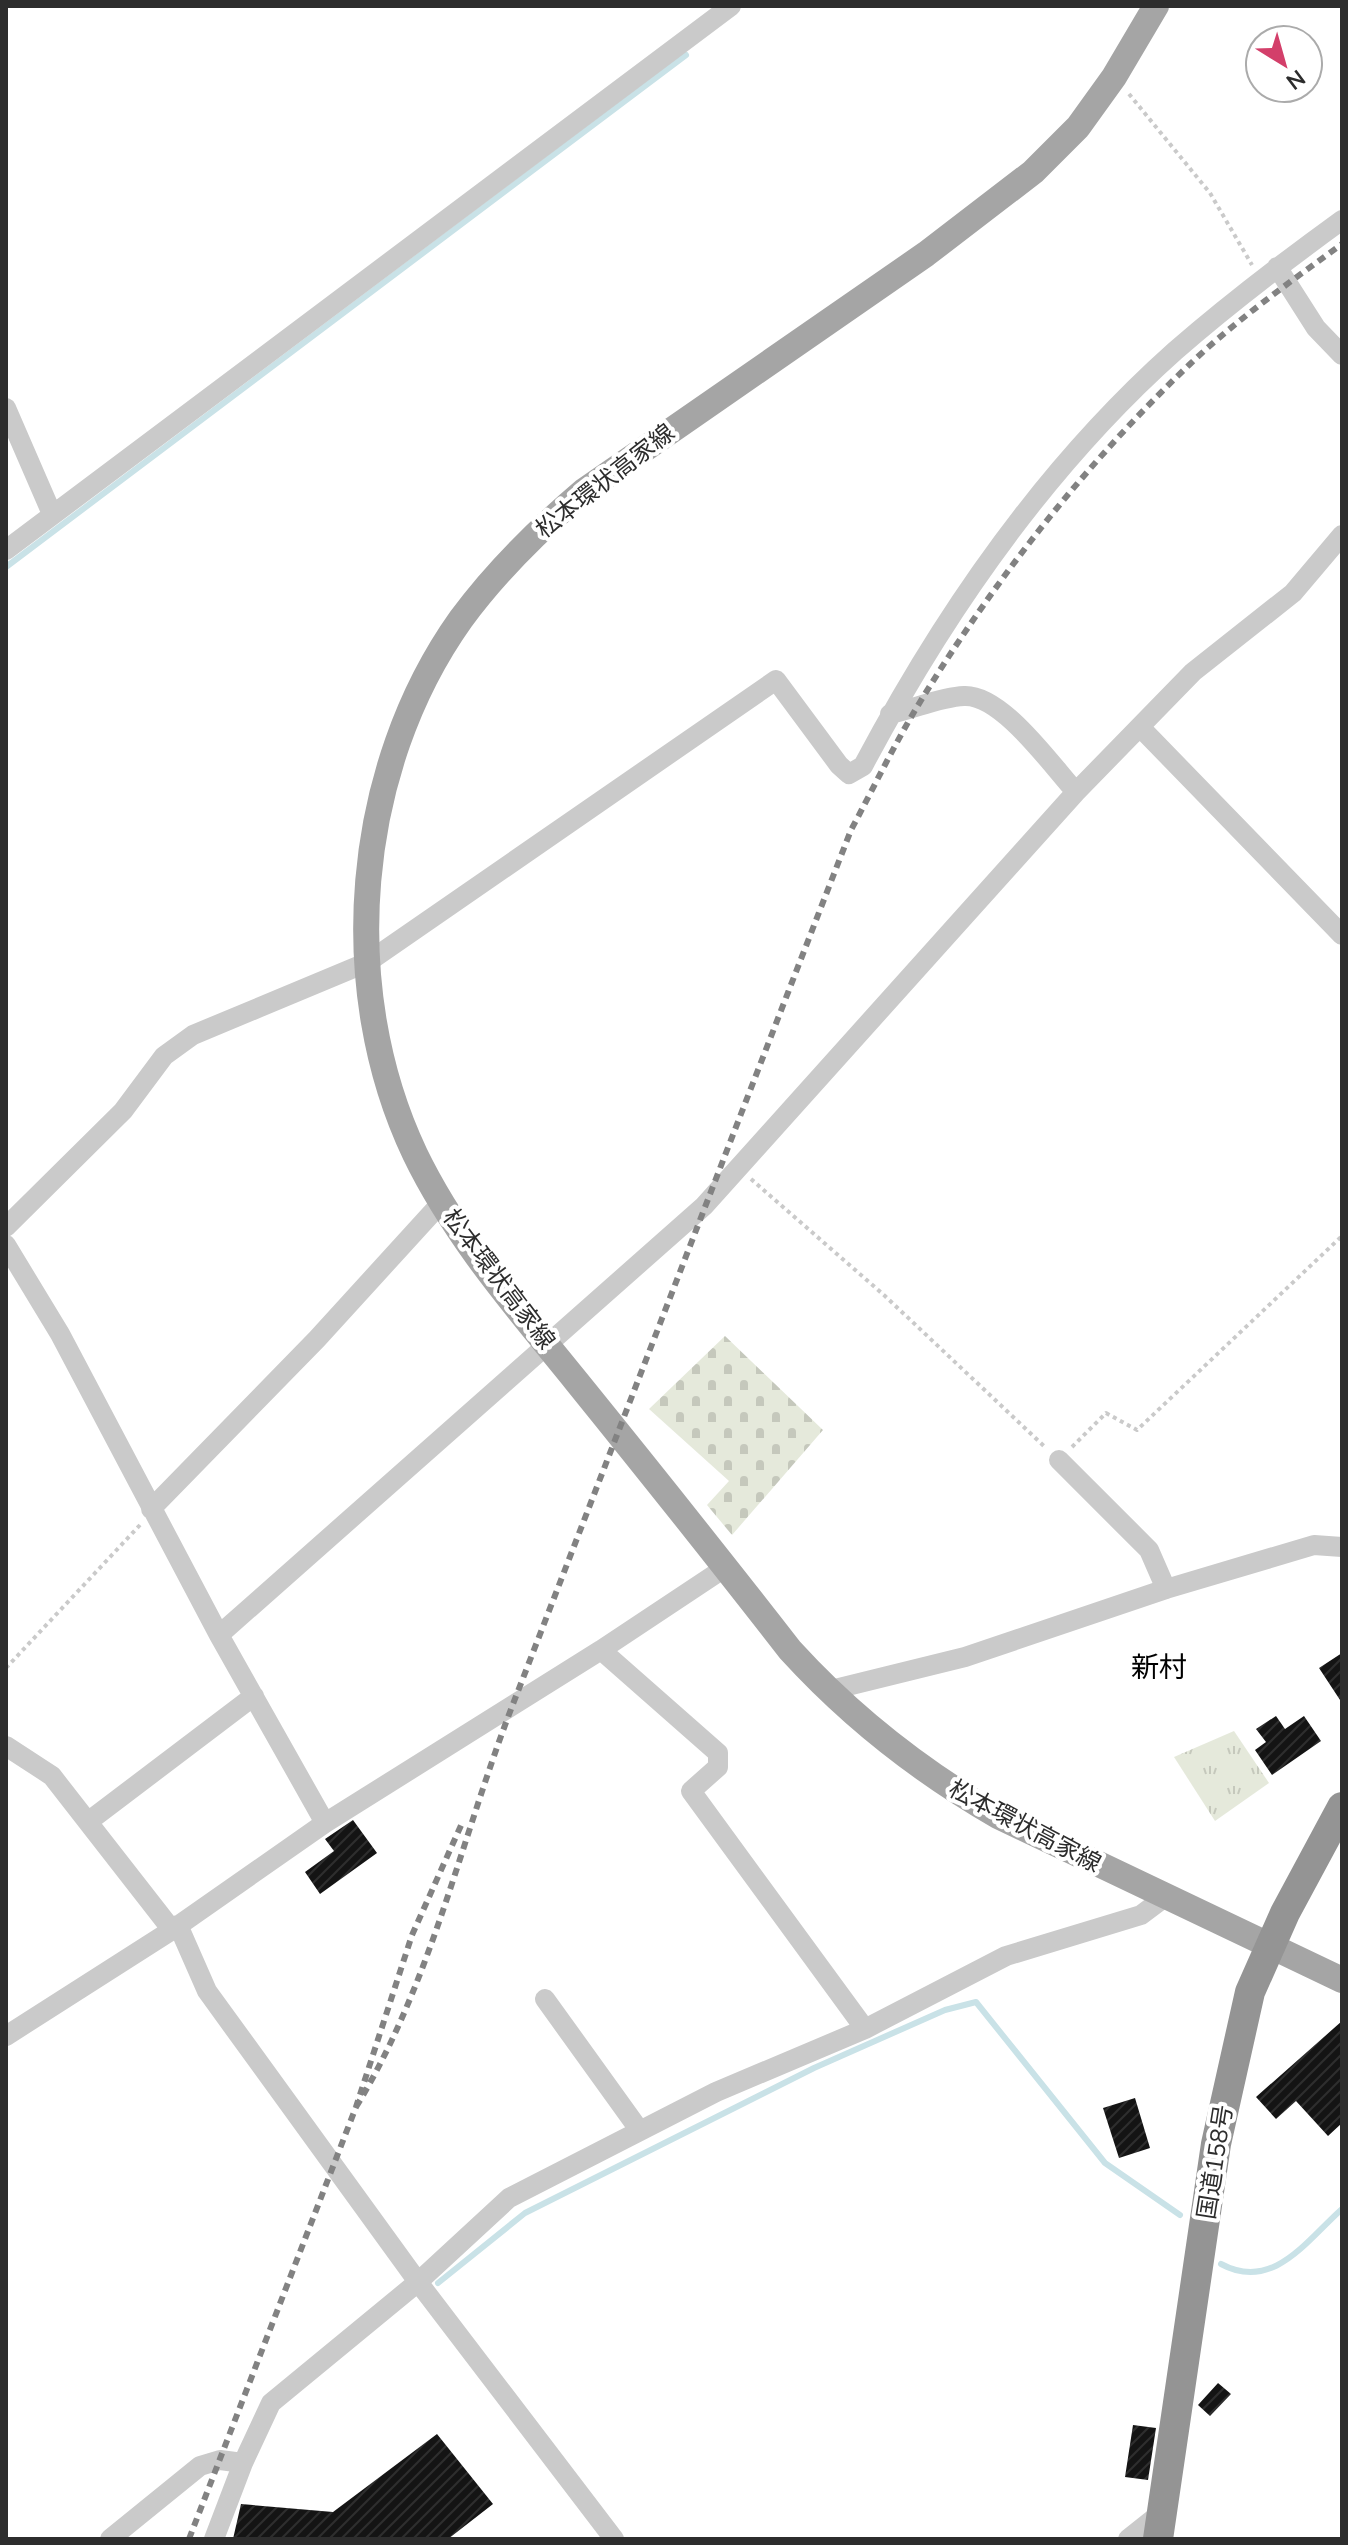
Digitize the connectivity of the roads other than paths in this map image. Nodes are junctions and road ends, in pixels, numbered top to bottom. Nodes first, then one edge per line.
1 (731, 6) edge
2 (1156, 6) edge
3 (1342, 220) edge
4 (1268, 273) junction
5 (1342, 355) edge
6 (6, 408) edge
7 (52, 514) junction
8 (1342, 535) edge
9 (6, 550) edge
10 (890, 714) junction
11 (1140, 727) junction
12 (1076, 792) junction
13 (1342, 935) edge
14 (368, 962) junction
15 (441, 1203) junction
16 (6, 1227) edge
17 (6, 1245) edge
18 (548, 1346) junction
19 (1059, 1460) road end
20 (152, 1510) junction
21 (1342, 1547) edge
22 (726, 1567) junction
23 (1166, 1589) junction
24 (219, 1635) junction
25 (601, 1650) junction
26 (827, 1691) junction
27 (254, 1696) junction
28 (6, 1746) edge
29 (1342, 1807) edge
30 (89, 1821) junction
31 (325, 1823) junction
32 (1165, 1897) junction
33 (175, 1927) junction
34 (1269, 1946) junction
35 (1342, 1980) edge
36 (545, 1999) dead end
37 (865, 2029) junction
38 (6, 2036) edge
39 (640, 2131) junction
40 (418, 2282) junction
41 (243, 2463) junction
42 (1160, 2526) edge
43 (110, 2539) edge
44 (214, 2539) edge
45 (614, 2539) edge
46 (1128, 2539) edge

1 - 7 street
2 - 14 main road, 松本環状高家線
3 - 4 street
4 - 5 street
4 - 10 street
6 - 7 street
7 - 9 street
8 - 11 street
10 - 12 street
10 - 14 street
11 - 12 street
11 - 13 street
12 - 18 street
14 - 15 main road, 松本環状高家線
14 - 16 street
15 - 18 main road, 松本環状高家線
15 - 20 street
17 - 20 street
18 - 22 main road, 松本環状高家線
18 - 24 street
19 - 23 street
20 - 24 street
21 - 23 street
22 - 25 street
22 - 26 main road, 松本環状高家線
23 - 26 street
24 - 27 street
25 - 31 street
25 - 37 street
26 - 32 main road, 松本環状高家線
27 - 30 street
27 - 31 street
28 - 30 street
29 - 34 highway, 国道158号
30 - 33 street
31 - 33 street
32 - 34 main road, 松本環状高家線
32 - 37 street
33 - 38 street
33 - 40 street
34 - 35 main road, 松本環状高家線
34 - 42 highway, 国道158号
36 - 39 street
37 - 39 street
39 - 40 street
40 - 41 street
40 - 45 street
41 - 43 street
41 - 44 street
42 - 46 street

